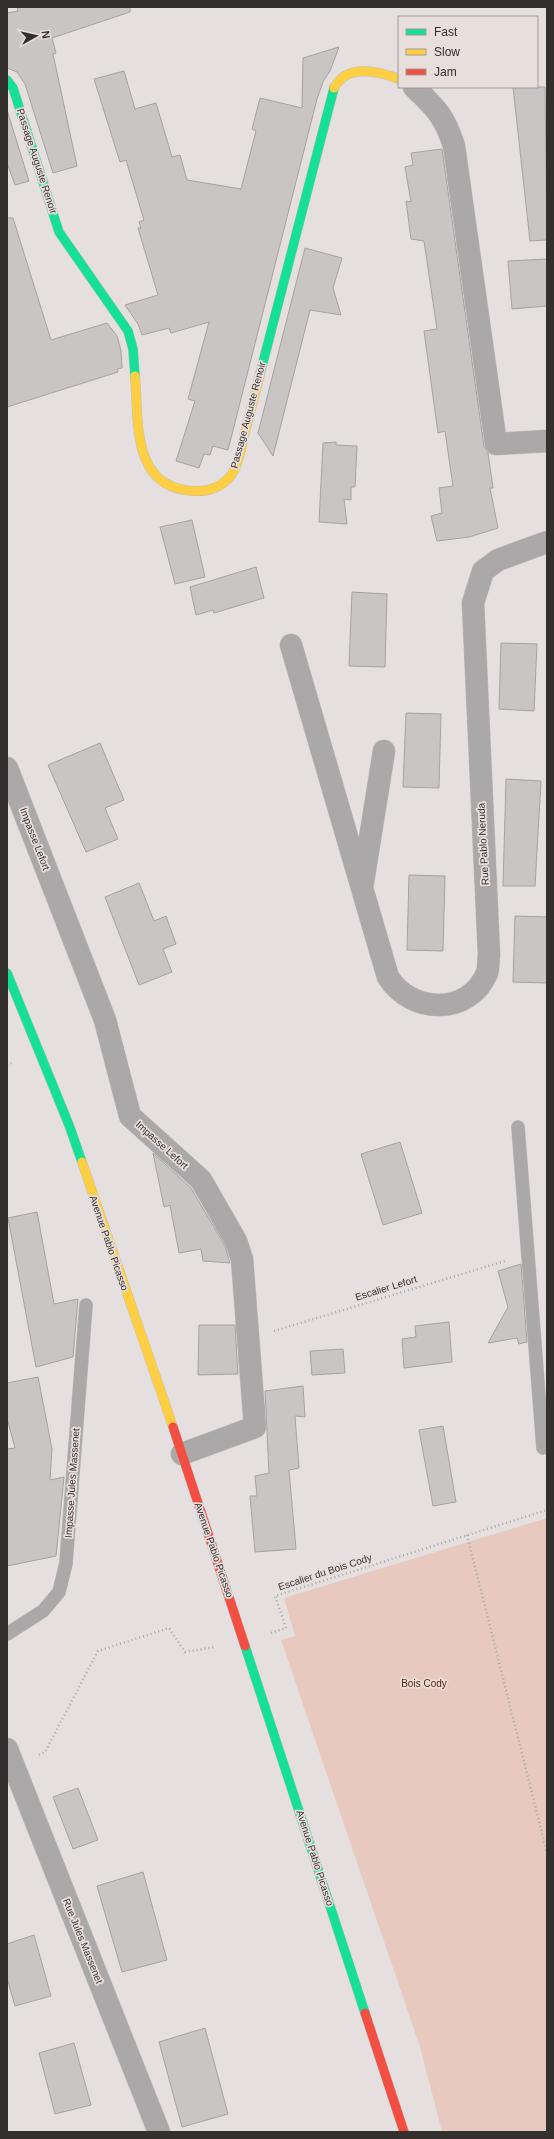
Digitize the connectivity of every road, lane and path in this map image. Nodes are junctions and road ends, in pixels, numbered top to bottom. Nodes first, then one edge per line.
1 (398, 79) edge
2 (7, 80) edge
3 (415, 88) edge
4 (547, 441) edge
5 (547, 542) edge
6 (291, 644) dead end
7 (384, 751) dead end
8 (7, 768) edge
9 (362, 888) junction
10 (7, 974) edge
11 (518, 1127) dead end
12 (528, 1254) junction
13 (86, 1305) dead end
14 (249, 1338) junction
15 (543, 1448) dead end
16 (182, 1454) junction
17 (547, 1510) edge
18 (467, 1535) junction
19 (7, 1634) edge
20 (244, 1641) junction
21 (7, 1749) edge
22 (15, 1770) junction
23 (547, 1853) edge
24 (159, 2132) edge
25 (404, 2132) edge

1 - 2 street, Passage Auguste Renoir
3 - 4 street
5 - 9 street, Rue Pablo Neruda
6 - 9 street, Rue Pablo Neruda
7 - 9 street, Rue Pablo Neruda
8 - 14 street, Impasse Lefort
10 - 16 street, Avenue Pablo Picasso
11 - 12 lane
12 - 14 path, Escalier Lefort
12 - 15 lane
13 - 19 lane, Impasse Jules Massenet
14 - 16 street, Impasse Lefort
16 - 20 street, Avenue Pablo Picasso
17 - 18 path, Escalier du Bois Cody
18 - 20 path, Escalier du Bois Cody
18 - 23 path
20 - 22 path, Escalier du Bois Cody
20 - 25 street, Avenue Pablo Picasso
21 - 22 street, Rue Jules Massenet
22 - 24 street, Rue Jules Massenet

